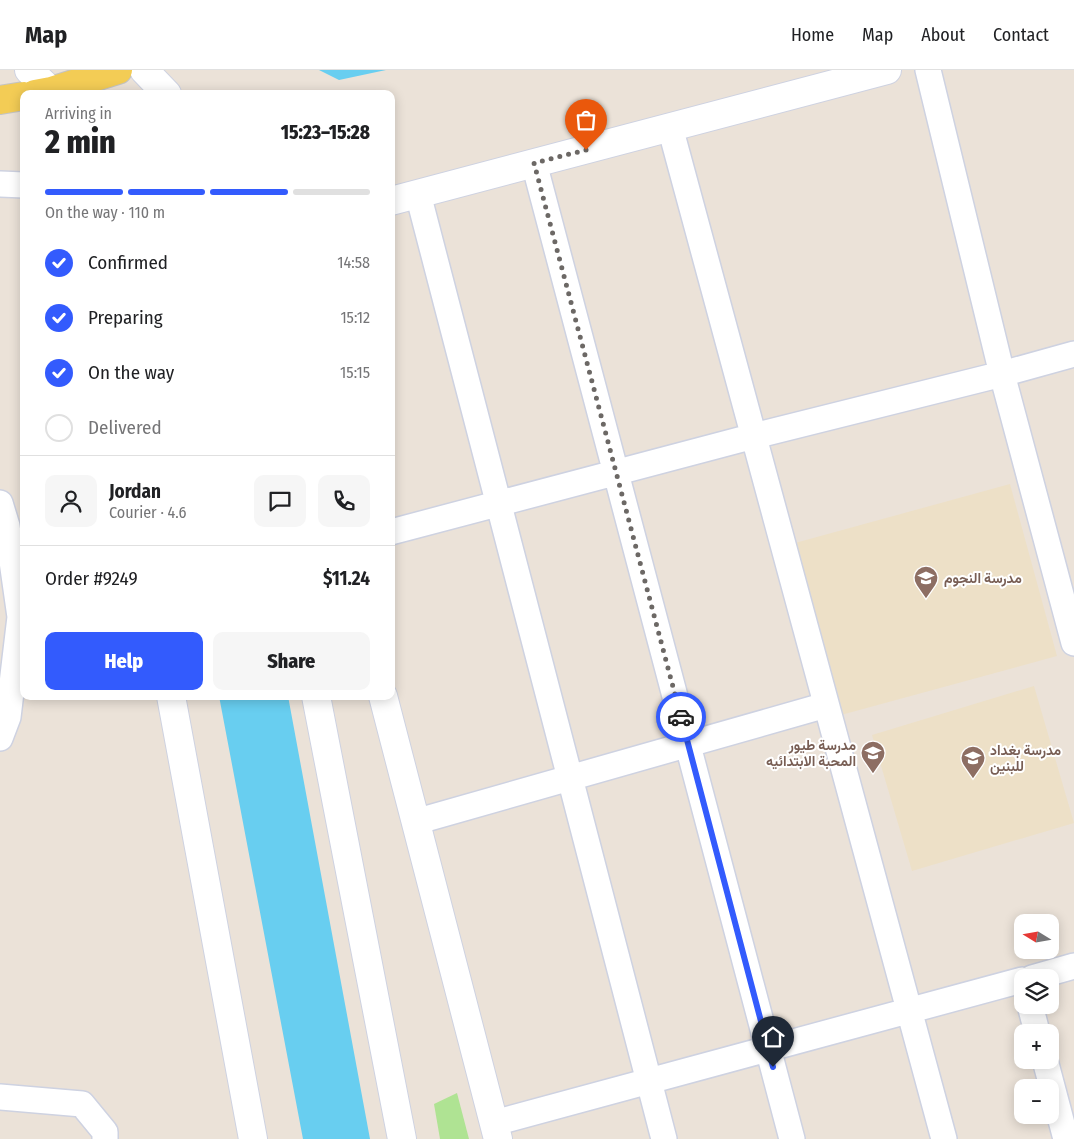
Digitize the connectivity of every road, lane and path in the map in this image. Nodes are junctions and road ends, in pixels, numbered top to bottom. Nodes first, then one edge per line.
1 (29, 70) edge
2 (118, 70) edge
3 (144, 70) edge
4 (886, 70) edge
5 (928, 70) edge
6 (44, 90) edge
7 (55, 90) edge
8 (163, 90) edge
9 (20, 97) edge
10 (0, 100) edge
11 (670, 127) junction
12 (534, 163) junction
13 (0, 184) edge
14 (20, 184) edge
15 (418, 194) junction
16 (395, 200) edge
17 (1074, 354) edge
18 (1002, 374) junction
19 (754, 436) junction
20 (616, 472) junction
21 (0, 503) edge
22 (499, 503) junction
23 (395, 531) edge
24 (1074, 641) edge
25 (172, 700) edge
26 (317, 700) edge
27 (384, 700) edge
28 (826, 705) junction
29 (0, 738) edge
30 (688, 745) junction
31 (570, 778) junction
32 (415, 822) junction
33 (1074, 966) edge
34 (1059, 970) edge
35 (1014, 982) edge
36 (909, 1011) junction
37 (768, 1049) junction
38 (1047, 1069) edge
39 (649, 1081) junction
40 (0, 1097) edge
41 (496, 1131) edge
42 (105, 1139) edge
43 (253, 1139) edge
44 (402, 1139) edge
45 (664, 1139) edge
46 (792, 1139) edge
47 (944, 1139) edge
48 (1066, 1139) edge

1 - 6 main road
2 - 7 main road
3 - 8 main road
4 - 11 main road
5 - 18 street
9 - 10 main road
11 - 12 main road
11 - 19 street
12 - 15 main road
12 - 20 street
13 - 14 street
15 - 16 main road
15 - 22 street
17 - 18 street
18 - 19 street
18 - 24 street
19 - 20 street
19 - 28 street
20 - 22 street
20 - 30 street
21 - 29 street
22 - 23 street
22 - 31 street
25 - 43 main road
26 - 44 main road
27 - 32 main road
28 - 30 street
28 - 36 street
30 - 31 street
30 - 37 street
31 - 32 street
31 - 39 street
32 - 41 main road
33 - 34 street
35 - 36 street
36 - 37 street
36 - 47 street
37 - 39 street
37 - 46 street
38 - 48 street
39 - 41 street
39 - 45 street
40 - 42 street

